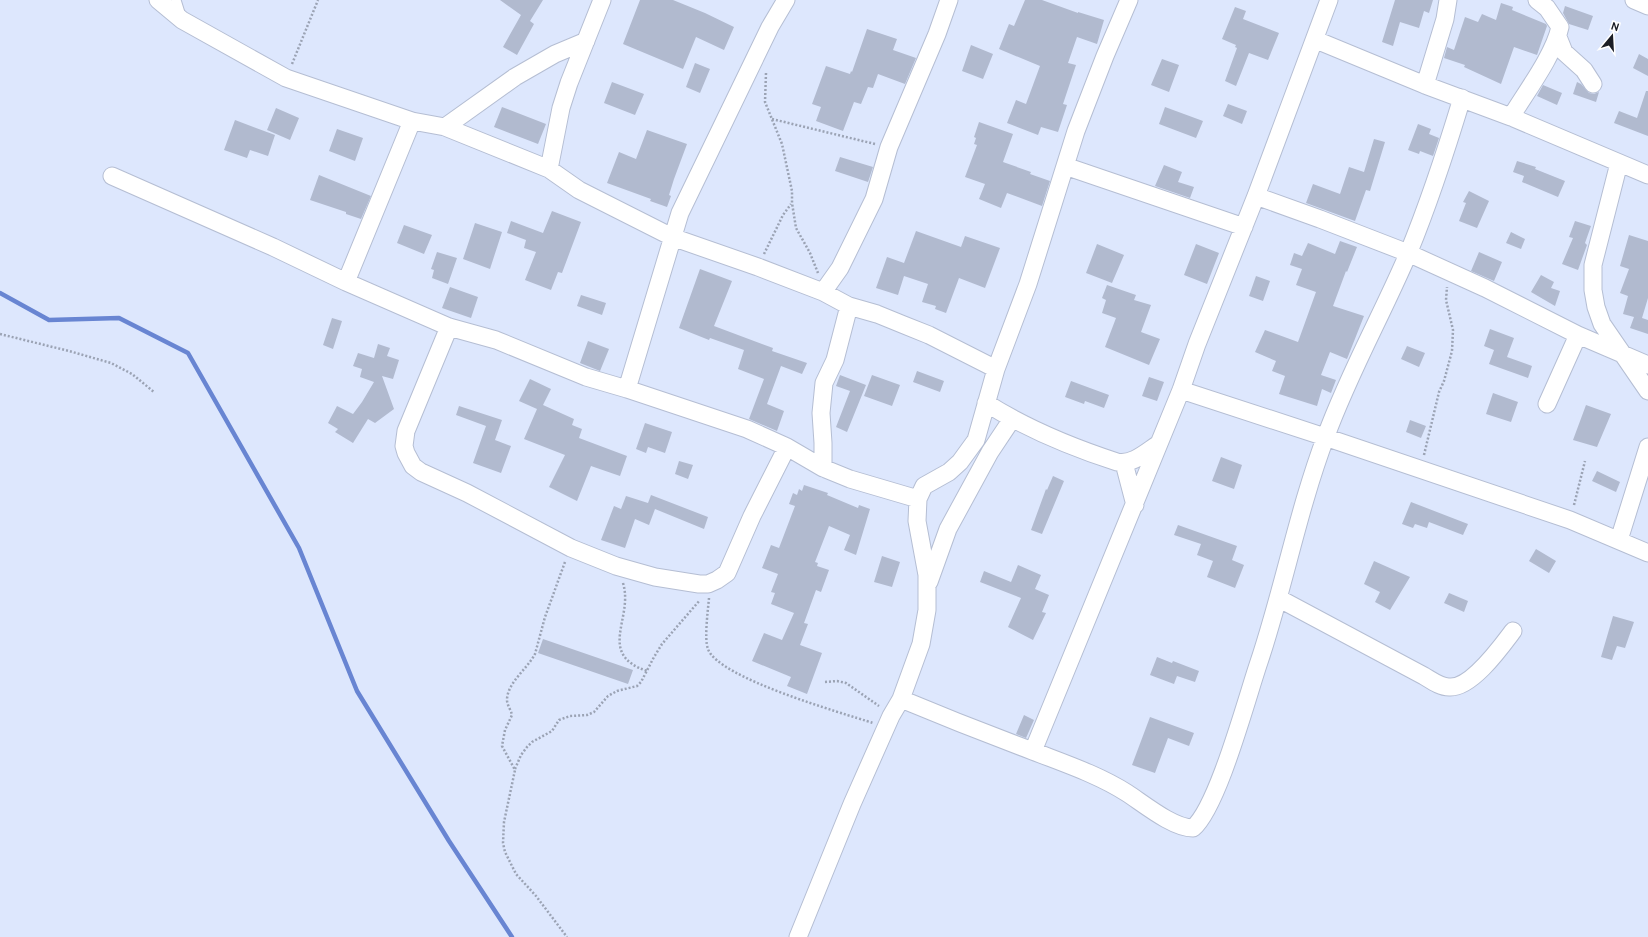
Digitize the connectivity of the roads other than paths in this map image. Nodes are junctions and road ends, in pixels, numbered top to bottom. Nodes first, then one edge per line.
1 (158, 0) edge
2 (176, 0) edge
3 (602, 0) edge
4 (786, 0) edge
5 (949, 0) edge
6 (1330, 0) edge
7 (1448, 0) edge
8 (1537, 0) edge
9 (1634, 0) edge
10 (1125, 1) edge
11 (1648, 6) edge
12 (182, 20) junction
13 (1558, 37) junction
14 (1316, 40) junction
15 (586, 41) junction
16 (1593, 84) dead end
17 (1425, 85) junction
18 (1462, 98) junction
19 (1511, 117) junction
20 (412, 121) junction
21 (445, 127) junction
22 (1619, 164) junction
23 (1065, 166) junction
24 (549, 169) junction
25 (1648, 175) edge
26 (112, 176) dead end
27 (1256, 196) junction
28 (1244, 227) junction
29 (672, 237) junction
30 (1408, 253) junction
31 (346, 282) junction
32 (822, 292) junction
33 (848, 306) junction
34 (449, 326) junction
35 (1578, 335) junction
36 (1622, 355) junction
37 (1648, 365) edge
38 (996, 369) junction
39 (627, 389) junction
40 (1181, 390) junction
41 (1648, 391) edge
42 (986, 403) junction
43 (1547, 404) dead end
44 (1012, 419) junction
45 (1325, 436) junction
46 (1157, 445) junction
47 (787, 447) junction
48 (1648, 447) edge
49 (1124, 464) junction
50 (823, 468) junction
51 (918, 499) junction
52 (1135, 505) junction
53 (1619, 540) junction
54 (1648, 553) edge
55 (927, 587) junction
56 (1278, 598) junction
57 (1513, 631) dead end
58 (901, 699) junction
59 (1033, 751) junction
60 (798, 937) edge

1 - 12 street
2 - 12 lane
3 - 15 street
4 - 29 street
5 - 32 street
6 - 14 street
7 - 17 street
8 - 13 street
9 - 11 street
10 - 23 street
12 - 20 street
13 - 16 street
13 - 19 street
14 - 17 street
14 - 27 street
15 - 21 street
15 - 24 street
17 - 18 street
18 - 19 street
18 - 30 street
19 - 22 street
20 - 21 street
20 - 31 street
21 - 24 street
22 - 25 street
22 - 36 street
23 - 28 street
23 - 38 street
24 - 29 street
26 - 31 street
27 - 28 street
27 - 30 street
28 - 40 street
29 - 32 street
29 - 39 street
30 - 35 street
30 - 45 street
31 - 34 street
32 - 33 street
33 - 38 street
33 - 50 street
34 - 39 street
34 - 47 street
35 - 36 street
35 - 43 street
36 - 37 street
36 - 41 street
38 - 42 street
39 - 47 street
40 - 45 street
40 - 46 street
42 - 44 street
42 - 51 street
44 - 49 street
44 - 55 street
45 - 53 street
45 - 56 street
46 - 49 street
46 - 52 street
47 - 50 street
48 - 53 street
49 - 52 street
50 - 51 street
51 - 55 street
52 - 59 street
53 - 54 street
55 - 58 street
56 - 57 street
56 - 59 street
58 - 59 street
58 - 60 street

